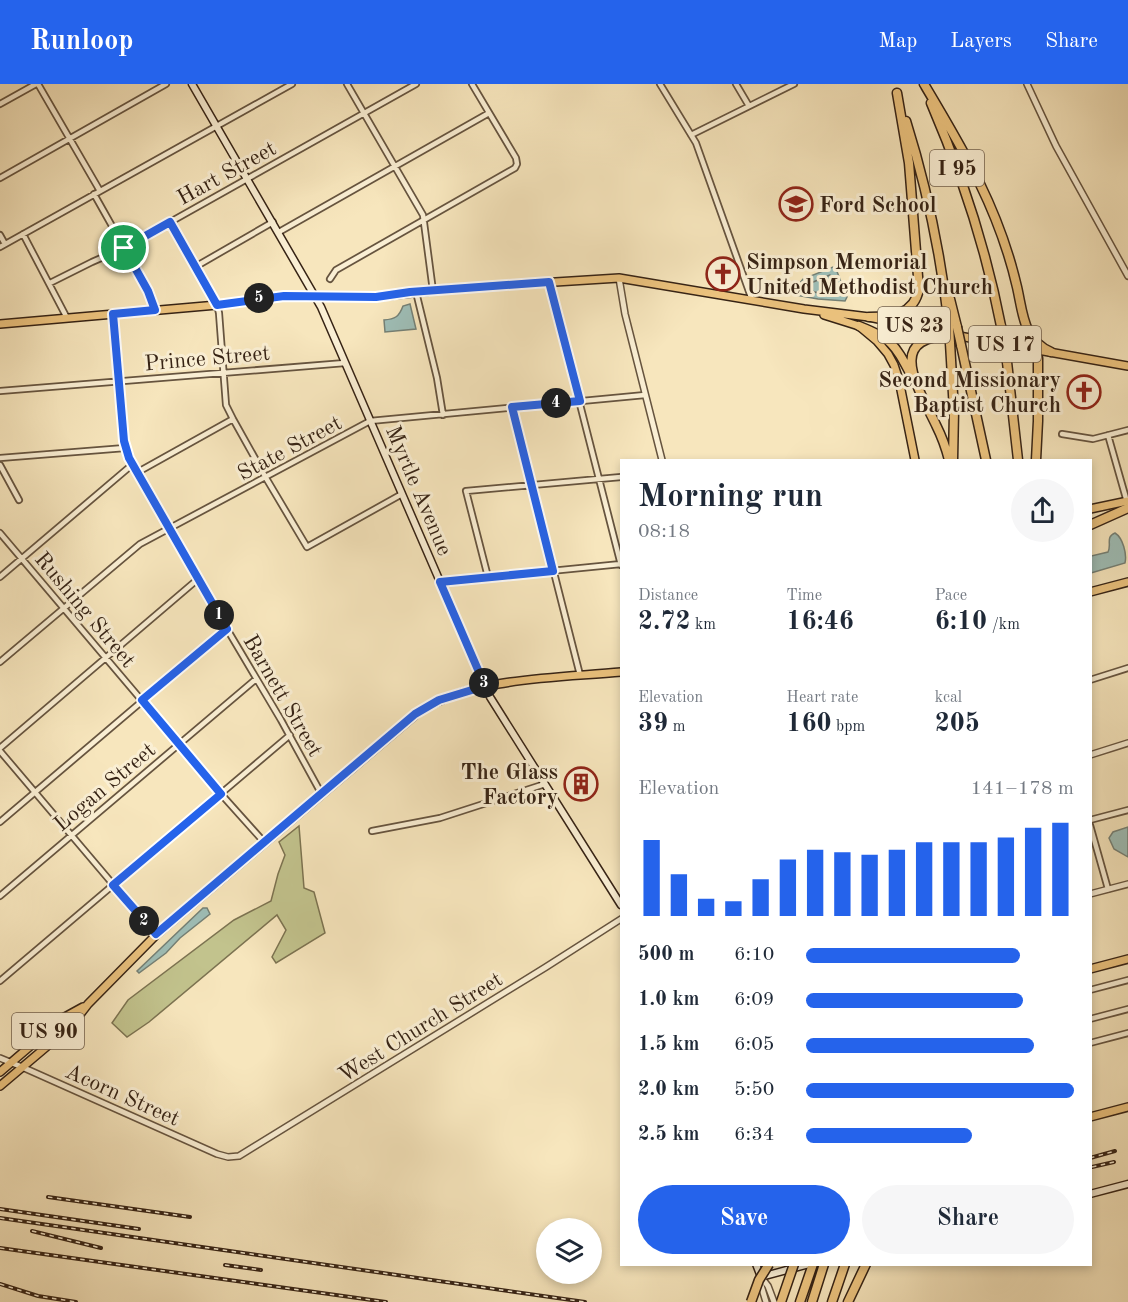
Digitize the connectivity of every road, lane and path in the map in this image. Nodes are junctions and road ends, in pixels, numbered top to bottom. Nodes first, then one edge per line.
1 (37, 84) edge
2 (166, 84) edge
3 (192, 84) edge
4 (292, 84) edge
5 (347, 84) edge
6 (416, 84) edge
7 (472, 84) edge
8 (660, 84) edge
9 (736, 84) edge
10 (794, 84) edge
11 (923, 84) edge
12 (1027, 84) edge
13 (895, 88) edge
14 (0, 104) edge
15 (749, 106) junction
16 (489, 113) junction
17 (364, 114) junction
18 (217, 126) junction
19 (691, 135) junction
20 (70, 138) junction
21 (394, 166) junction
22 (0, 178) edge
23 (248, 179) junction
24 (100, 191) junction
25 (93, 194) junction
26 (425, 220) junction
27 (170, 222) junction
28 (273, 222) junction
29 (279, 232) junction
30 (23, 234) junction
31 (0, 235) edge
32 (3, 246) edge
33 (124, 248) junction
34 (195, 267) junction
35 (1128, 276) edge
36 (618, 278) junction
37 (330, 279) dead end
38 (549, 282) junction
39 (50, 283) junction
40 (433, 291) junction
41 (416, 292) junction
42 (316, 296) junction
43 (752, 300) junction
44 (217, 305) junction
45 (804, 309) junction
46 (155, 310) junction
47 (113, 314) junction
48 (868, 317) junction
49 (67, 318) junction
50 (0, 324) edge
51 (859, 326) junction
52 (956, 333) junction
53 (1029, 349) junction
54 (1051, 352) junction
55 (345, 363) junction
56 (1128, 366) edge
57 (224, 372) junction
58 (120, 381) junction
59 (917, 387) junction
60 (0, 391) edge
61 (645, 395) junction
62 (580, 401) junction
63 (512, 407) junction
64 (443, 414) junction
65 (233, 419) junction
66 (370, 421) junction
67 (1128, 430) edge
68 (1062, 434) dead end
69 (1108, 435) junction
70 (125, 448) junction
71 (0, 458) edge
72 (662, 459) edge
73 (915, 459) edge
74 (951, 459) edge
75 (951, 459) edge
76 (986, 459) edge
77 (1018, 459) edge
78 (1036, 459) edge
79 (133, 464) junction
80 (0, 465) edge
81 (138, 472) junction
82 (620, 477) edge
83 (266, 478) junction
84 (598, 479) junction
85 (532, 485) junction
86 (402, 494) junction
87 (19, 500) dead end
88 (1128, 504) edge
89 (1092, 509) edge
90 (1092, 524) edge
91 (170, 529) junction
92 (0, 533) edge
93 (22, 559) junction
94 (620, 561) edge
95 (620, 565) edge
96 (553, 571) junction
97 (0, 577) edge
98 (488, 577) junction
99 (198, 579) junction
100 (440, 582) junction
101 (1128, 582) edge
102 (1092, 591) edge
103 (63, 608) junction
104 (227, 629) junction
105 (105, 658) junction
106 (0, 662) edge
107 (1128, 668) edge
108 (620, 672) edge
109 (580, 676) junction
110 (256, 679) junction
111 (1092, 679) edge
112 (485, 686) junction
113 (142, 700) junction
114 (290, 735) junction
115 (1128, 743) edge
116 (179, 744) junction
117 (0, 749) edge
118 (1092, 754) edge
119 (545, 784) junction
120 (35, 792) junction
121 (321, 793) junction
122 (221, 794) junction
123 (1128, 810) edge
124 (1092, 819) edge
125 (0, 822) edge
126 (372, 831) dead end
127 (1092, 832) edge
128 (71, 835) junction
129 (264, 842) junction
130 (1128, 884) edge
131 (113, 885) junction
132 (1108, 889) junction
133 (1092, 893) edge
134 (0, 896) edge
135 (620, 904) edge
136 (620, 920) edge
137 (156, 934) junction
138 (1128, 959) edge
139 (1092, 968) edge
140 (1128, 980) edge
141 (0, 981) edge
142 (1092, 989) edge
143 (88, 1004) junction
144 (1128, 1009) edge
145 (1092, 1018) edge
146 (1128, 1033) edge
147 (1092, 1042) edge
148 (0, 1058) edge
149 (10, 1063) junction
150 (22, 1067) junction
151 (0, 1072) edge
152 (0, 1086) edge
153 (1128, 1107) edge
154 (1092, 1116) edge
155 (234, 1157) joint
156 (1128, 1184) edge
157 (1092, 1193) edge
158 (757, 1266) edge
159 (768, 1266) edge
160 (793, 1266) edge
161 (803, 1266) edge
162 (810, 1266) edge
163 (823, 1266) edge
164 (844, 1266) edge
165 (865, 1266) edge
166 (761, 1277) junction
167 (751, 1302) edge
168 (766, 1302) edge
169 (774, 1302) edge
170 (781, 1302) edge
171 (800, 1302) edge
172 (812, 1302) edge
173 (832, 1302) edge
174 (848, 1302) edge

1 - 14 street
1 - 20 street
2 - 20 street
3 - 18 main road, Myrtle Avenue
4 - 18 street
5 - 17 street
6 - 17 street, Hart Street
7 - 16 street
8 - 19 street
9 - 15 street
10 - 15 street
11 - 54 highway
11 - 77 highway, I 95, bridge
12 - 35 street
13 - 48 highway
13 - 52 highway, I 95
15 - 19 street
16 - 21 street
16 - 26 street
17 - 21 street
17 - 23 street, Hart Street
18 - 23 main road, Myrtle Avenue
18 - 24 street
19 - 43 street
20 - 22 street
20 - 24 street
21 - 26 street
21 - 29 street
23 - 27 street, Hart Street
23 - 28 main road, Myrtle Avenue
24 - 25 street
25 - 30 street
25 - 33 street
26 - 37 street
26 - 40 street
27 - 33 street, Hart Street
27 - 34 street
28 - 29 main road, Myrtle Avenue
28 - 34 street
29 - 42 main road, Myrtle Avenue
30 - 32 street
30 - 39 street
31 - 32 street
33 - 39 street, Hart Street
33 - 46 street
34 - 44 street
36 - 38 main road, US 23
36 - 43 main road, US 23
36 - 61 street
38 - 40 main road, US 23
38 - 62 street
39 - 49 street
40 - 41 main road, US 23
41 - 42 main road, US 23
41 - 64 street
42 - 44 main road, US 23
42 - 55 main road, Myrtle Avenue
43 - 45 main road, US 23
44 - 46 main road, US 23
44 - 57 street
45 - 48 main road, US 23
45 - 51 main road, US 23
46 - 47 main road, US 23
47 - 49 main road, US 23
47 - 58 street, Barnett Street
48 - 52 main road, US 23
49 - 50 main road, US 23
51 - 59 highway
51 - 73 main road, US 23
52 - 53 main road, US 17
52 - 59 highway, US 17
52 - 74 highway, bridge
52 - 76 highway
53 - 54 main road, US 17
53 - 78 highway
54 - 56 main road, US 17
55 - 57 street, Prince Street
55 - 66 main road, Myrtle Avenue
57 - 58 street, Prince Street
57 - 65 street
58 - 60 street, Prince Street
58 - 70 street, Barnett Street
59 - 75 highway, US 17
61 - 62 street, State Street
61 - 72 street
62 - 63 street, State Street
62 - 84 street
63 - 64 street, State Street
63 - 85 street
64 - 66 street, State Street
65 - 81 street
65 - 83 street
66 - 83 street, State Street
66 - 86 main road, Myrtle Avenue
67 - 69 street
68 - 69 street
69 - 88 street
70 - 71 street
70 - 79 street, Barnett Street
79 - 81 street, Barnett Street
79 - 93 street
80 - 87 street
81 - 91 street, Barnett Street
82 - 84 street
83 - 86 street
83 - 91 street, State Street
84 - 85 street
84 - 94 street
85 - 96 street
85 - 98 street
86 - 100 main road, Myrtle Avenue
88 - 89 main road
88 - 90 highway
91 - 99 street, Barnett Street
91 - 103 street, State Street
92 - 93 street, Rushing Street
93 - 97 street
93 - 103 street, Rushing Street
95 - 96 street
96 - 98 street
96 - 109 street
98 - 100 street
99 - 104 street, Barnett Street
99 - 105 street
100 - 112 main road, Myrtle Avenue
101 - 102 main road
103 - 105 street, Rushing Street
103 - 106 street, State Street
104 - 110 street, Barnett Street
104 - 113 street
105 - 113 street, Rushing Street
105 - 117 street
107 - 111 street
108 - 109 main road, US 90
109 - 112 main road, US 90
110 - 114 street, Barnett Street
110 - 116 street, Logan Street
112 - 119 main road, Myrtle Avenue
112 - 121 main road, US 90
113 - 116 street, Rushing Street
113 - 120 street
114 - 121 street, Barnett Street
114 - 122 street
115 - 118 street
116 - 122 street, Rushing Street
116 - 128 street, Logan Street
117 - 120 street
119 - 126 street
119 - 135 main road, Myrtle Avenue
120 - 125 street
120 - 128 street
121 - 129 main road, US 90
122 - 129 street, Rushing Street
122 - 131 street
123 - 124 street
127 - 132 street
128 - 131 street
128 - 134 street, Logan Street
129 - 137 main road, US 90
130 - 132 street
131 - 137 street
131 - 141 street
132 - 133 street
136 - 155 street, West Church Street
137 - 143 main road, US 90
138 - 139 main road
140 - 142 street
143 - 149 main road, US 90
143 - 150 main road, US 90
144 - 145 street
146 - 147 street
148 - 149 street, Acorn Street
149 - 150 street, Acorn Street
149 - 151 main road, US 90
150 - 152 main road, US 90
150 - 155 street, Acorn Street
153 - 154 main road
156 - 157 main road
158 - 166 main road
159 - 167 highway, bridge
160 - 170 highway, bridge
161 - 166 main road
162 - 171 highway
163 - 172 highway
164 - 173 highway
165 - 174 highway
166 - 168 street
166 - 169 street

